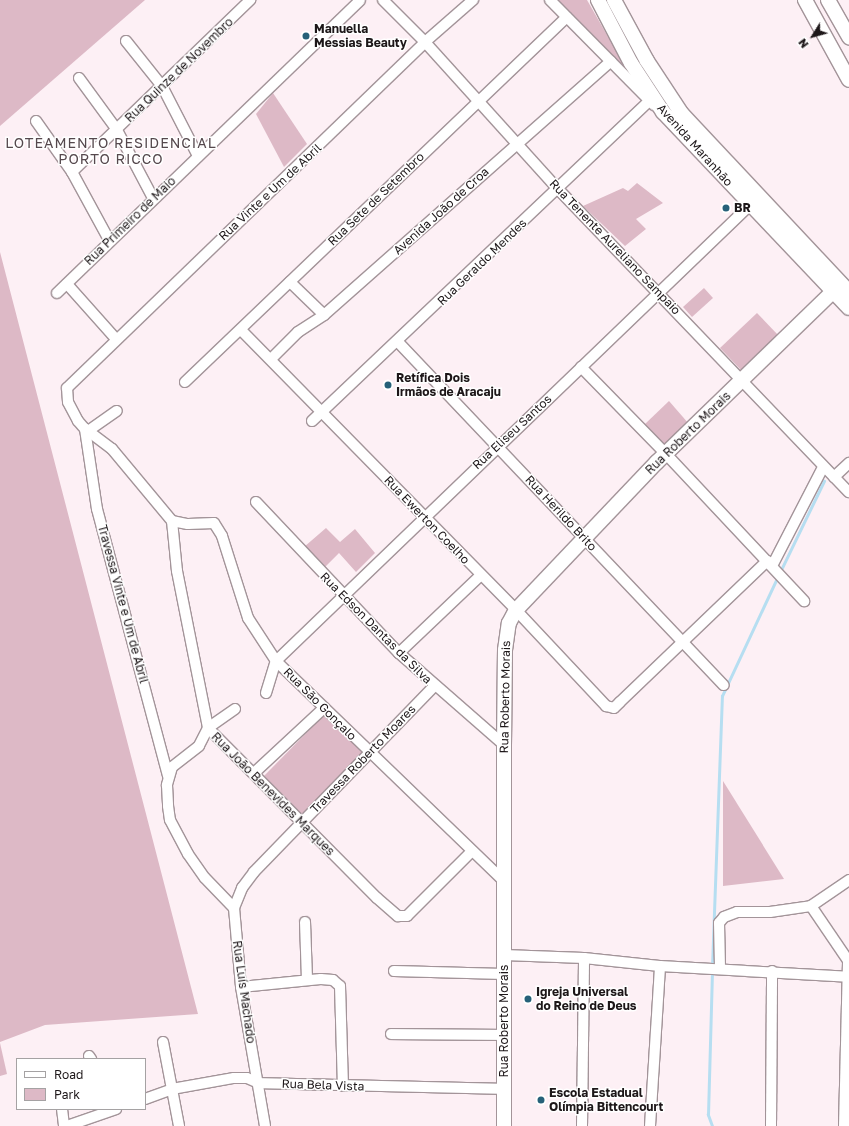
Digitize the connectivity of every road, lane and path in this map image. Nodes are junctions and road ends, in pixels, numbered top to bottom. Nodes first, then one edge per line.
1 (250, 0) edge
2 (360, 0) edge
3 (383, 0) edge
4 (473, 0) edge
5 (550, 0) edge
6 (598, 0) edge
7 (614, 0) edge
8 (804, 0) edge
9 (828, 0) edge
10 (567, 17) junction
11 (849, 37) edge
12 (126, 41) dead end
13 (425, 42) junction
14 (611, 61) junction
15 (79, 78) dead end
16 (849, 80) edge
17 (162, 86) junction
18 (478, 101) junction
19 (649, 101) junction
20 (663, 112) junction
21 (36, 121) dead end
22 (117, 130) junction
23 (518, 142) junction
24 (198, 156) junction
25 (72, 172) junction
26 (558, 188) junction
27 (153, 198) junction
28 (750, 205) junction
29 (109, 240) junction
30 (290, 282) junction
31 (67, 284) junction
32 (841, 289) edge
33 (659, 292) junction
34 (57, 293) dead end
35 (849, 308) edge
36 (324, 315) junction
37 (240, 330) junction
38 (116, 339) junction
39 (398, 342) junction
40 (270, 360) junction
41 (581, 367) junction
42 (743, 379) junction
43 (185, 382) dead end
44 (117, 411) dead end
45 (322, 413) junction
46 (312, 421) dead end
47 (86, 430) junction
48 (498, 445) junction
49 (666, 454) junction
50 (849, 463) edge
51 (823, 467) junction
52 (834, 477) junction
53 (849, 492) edge
54 (256, 502) dead end
55 (424, 516) junction
56 (172, 521) junction
57 (585, 539) junction
58 (769, 563) junction
59 (481, 576) junction
60 (343, 596) junction
61 (804, 601) dead end
62 (516, 610) junction
63 (682, 643) junction
64 (399, 653) junction
65 (276, 661) junction
66 (722, 685) dead end
67 (434, 686) junction
68 (266, 693) dead end
69 (324, 708) junction
70 (235, 710) dead end
71 (208, 728) junction
72 (504, 745) junction
73 (370, 754) junction
74 (254, 774) junction
75 (168, 776) junction
76 (301, 823) junction
77 (472, 851) junction
78 (849, 880) edge
79 (505, 882) junction
80 (811, 906) junction
81 (234, 908) junction
82 (304, 922) dead end
83 (504, 955) junction
84 (584, 958) junction
85 (848, 962) edge
86 (660, 966) junction
87 (720, 967) junction
88 (394, 971) dead end
89 (772, 971) junction
90 (504, 974) junction
91 (848, 977) edge
92 (307, 980) junction
93 (241, 987) junction
94 (391, 1034) dead end
95 (504, 1035) junction
96 (163, 1042) dead end
97 (259, 1083) junction
98 (343, 1086) junction
99 (172, 1089) junction
100 (504, 1089) junction
101 (146, 1099) edge
102 (847, 1101) edge
103 (62, 1110) edge
104 (113, 1110) edge
105 (66, 1126) edge
106 (179, 1126) edge
107 (265, 1126) edge
108 (504, 1126) edge
109 (582, 1126) edge
110 (650, 1126) edge
111 (771, 1126) edge
112 (844, 1126) edge

1 - 17 street, Rua Quinze de Novembro
2 - 24 street, Rua Primeiro de Maio
3 - 13 street, Rua Tenente Aureliano Sampaio
4 - 13 street, Rua Vinte e Um de Abril
5 - 10 street
6 - 20 street, Avenida Maranhão
7 - 32 street, Avenida Maranhão
8 - 16 street
9 - 11 street
10 - 14 street
10 - 18 street, Rua Sete de Setembro
12 - 17 street
13 - 18 street, Rua Tenente Aureliano Sampaio
13 - 38 street, Rua Vinte e Um de Abril
14 - 19 street
14 - 23 street, Avenida João de Croa
15 - 22 street
17 - 22 street, Rua Quinze de Novembro
17 - 24 street
18 - 23 street, Rua Tenente Aureliano Sampaio
18 - 30 street, Rua Sete de Setembro
19 - 20 street
19 - 26 street, Rua Geraldo Mendes
20 - 28 street, Avenida Maranhão
21 - 25 street
22 - 25 street, Rua Quinze de Novembro
22 - 27 street
23 - 26 street, Rua Tenente Aureliano Sampaio
23 - 36 street, Avenida João de Croa
24 - 27 street, Rua Primeiro de Maio
25 - 29 street
26 - 33 street, Rua Tenente Aureliano Sampaio
26 - 39 street, Rua Geraldo Mendes
27 - 29 street, Rua Primeiro de Maio
28 - 32 street, Avenida Maranhão
28 - 33 street, Rua Eliseu Santos
29 - 31 street, Rua Primeiro de Maio
30 - 36 street
30 - 37 street, Rua Sete de Setembro
31 - 34 street, Rua Primeiro de Maio
31 - 38 street
32 - 35 street, Avenida Maranhão
32 - 42 street, Rua Roberto Morais
33 - 41 street, Rua Eliseu Santos
33 - 42 street, Rua Tenente Aureliano Sampaio
36 - 40 street, Avenida João de Croa
37 - 40 street, Rua Ewerton Coelho
37 - 43 street, Rua Sete de Setembro
38 - 47 street, Rua Vinte e Um de Abril
39 - 45 street, Rua Geraldo Mendes
39 - 48 street, Rua Herildo Brito
40 - 45 street, Rua Ewerton Coelho
41 - 48 street, Rua Eliseu Santos
41 - 49 street
42 - 49 street, Rua Roberto Morais
42 - 51 street, Rua Tenente Aureliano Sampaio
44 - 47 street
45 - 46 street, Rua Geraldo Mendes
45 - 55 street, Rua Ewerton Coelho
47 - 56 street
47 - 75 street, Travessa Vinte e Um de Abril
48 - 55 street, Rua Eliseu Santos
48 - 57 street, Rua Herildo Brito
49 - 57 street, Rua Roberto Morais
49 - 58 street
50 - 52 street
51 - 52 street, Rua Tenente Aureliano Sampaio
51 - 58 street
52 - 53 street, Rua Tenente Aureliano Sampaio
54 - 60 street, Rua Edson Dantas da Silva
55 - 59 street, Rua Ewerton Coelho
55 - 60 street, Rua Eliseu Santos
56 - 65 street, Rua São Gonçalo
56 - 71 street, Rua João Benevides Marques
57 - 62 street, Rua Roberto Morais
57 - 63 street, Rua Herildo Brito
58 - 61 street
58 - 63 street
59 - 62 street, Rua Ewerton Coelho
59 - 64 street
60 - 64 street, Rua Edson Dantas da Silva
60 - 65 street, Rua Eliseu Santos
62 - 63 street, Rua Ewerton Coelho
62 - 72 street, Rua Roberto Morais
63 - 66 street, Rua Herildo Brito
64 - 67 street, Rua Edson Dantas da Silva
65 - 68 street
65 - 69 street, Rua São Gonçalo
67 - 72 street, Rua Edson Dantas da Silva
67 - 73 street, Travessa Roberto Moares
69 - 73 street, Rua São Gonçalo
69 - 74 street
70 - 71 street
71 - 74 street, Rua João Benevides Marques
71 - 75 street
72 - 79 street, Rua Roberto Morais
73 - 76 street, Travessa Roberto Moares
73 - 77 street, Rua São Gonçalo
74 - 76 street, Rua João Benevides Marques
75 - 81 street
76 - 77 street, Rua João Benevides Marques
76 - 81 street, Travessa Roberto Moares
77 - 79 street, Rua São Gonçalo
78 - 80 street
79 - 83 street, Rua Roberto Morais
80 - 85 street
80 - 87 street
81 - 93 street, Rua Luís Machado
82 - 92 street
83 - 84 street
83 - 90 street, Rua Roberto Morais
84 - 86 street
84 - 109 street
85 - 91 street
86 - 87 street
86 - 110 street
87 - 89 street
88 - 90 street
89 - 91 street
89 - 111 street
90 - 95 street, Rua Roberto Morais
91 - 102 street
92 - 93 street
92 - 98 street
93 - 97 street, Rua Luís Machado
94 - 95 street
95 - 100 street, Rua Roberto Morais
96 - 99 street
97 - 98 street, Rua Bela Vista
97 - 99 street, Rua Bela Vista
97 - 107 street, Rua Luís Machado
98 - 100 street, Rua Bela Vista
99 - 101 street, Rua Bela Vista
99 - 106 street
100 - 108 street, Rua Roberto Morais
102 - 112 street
103 - 105 street
104 - 105 street

